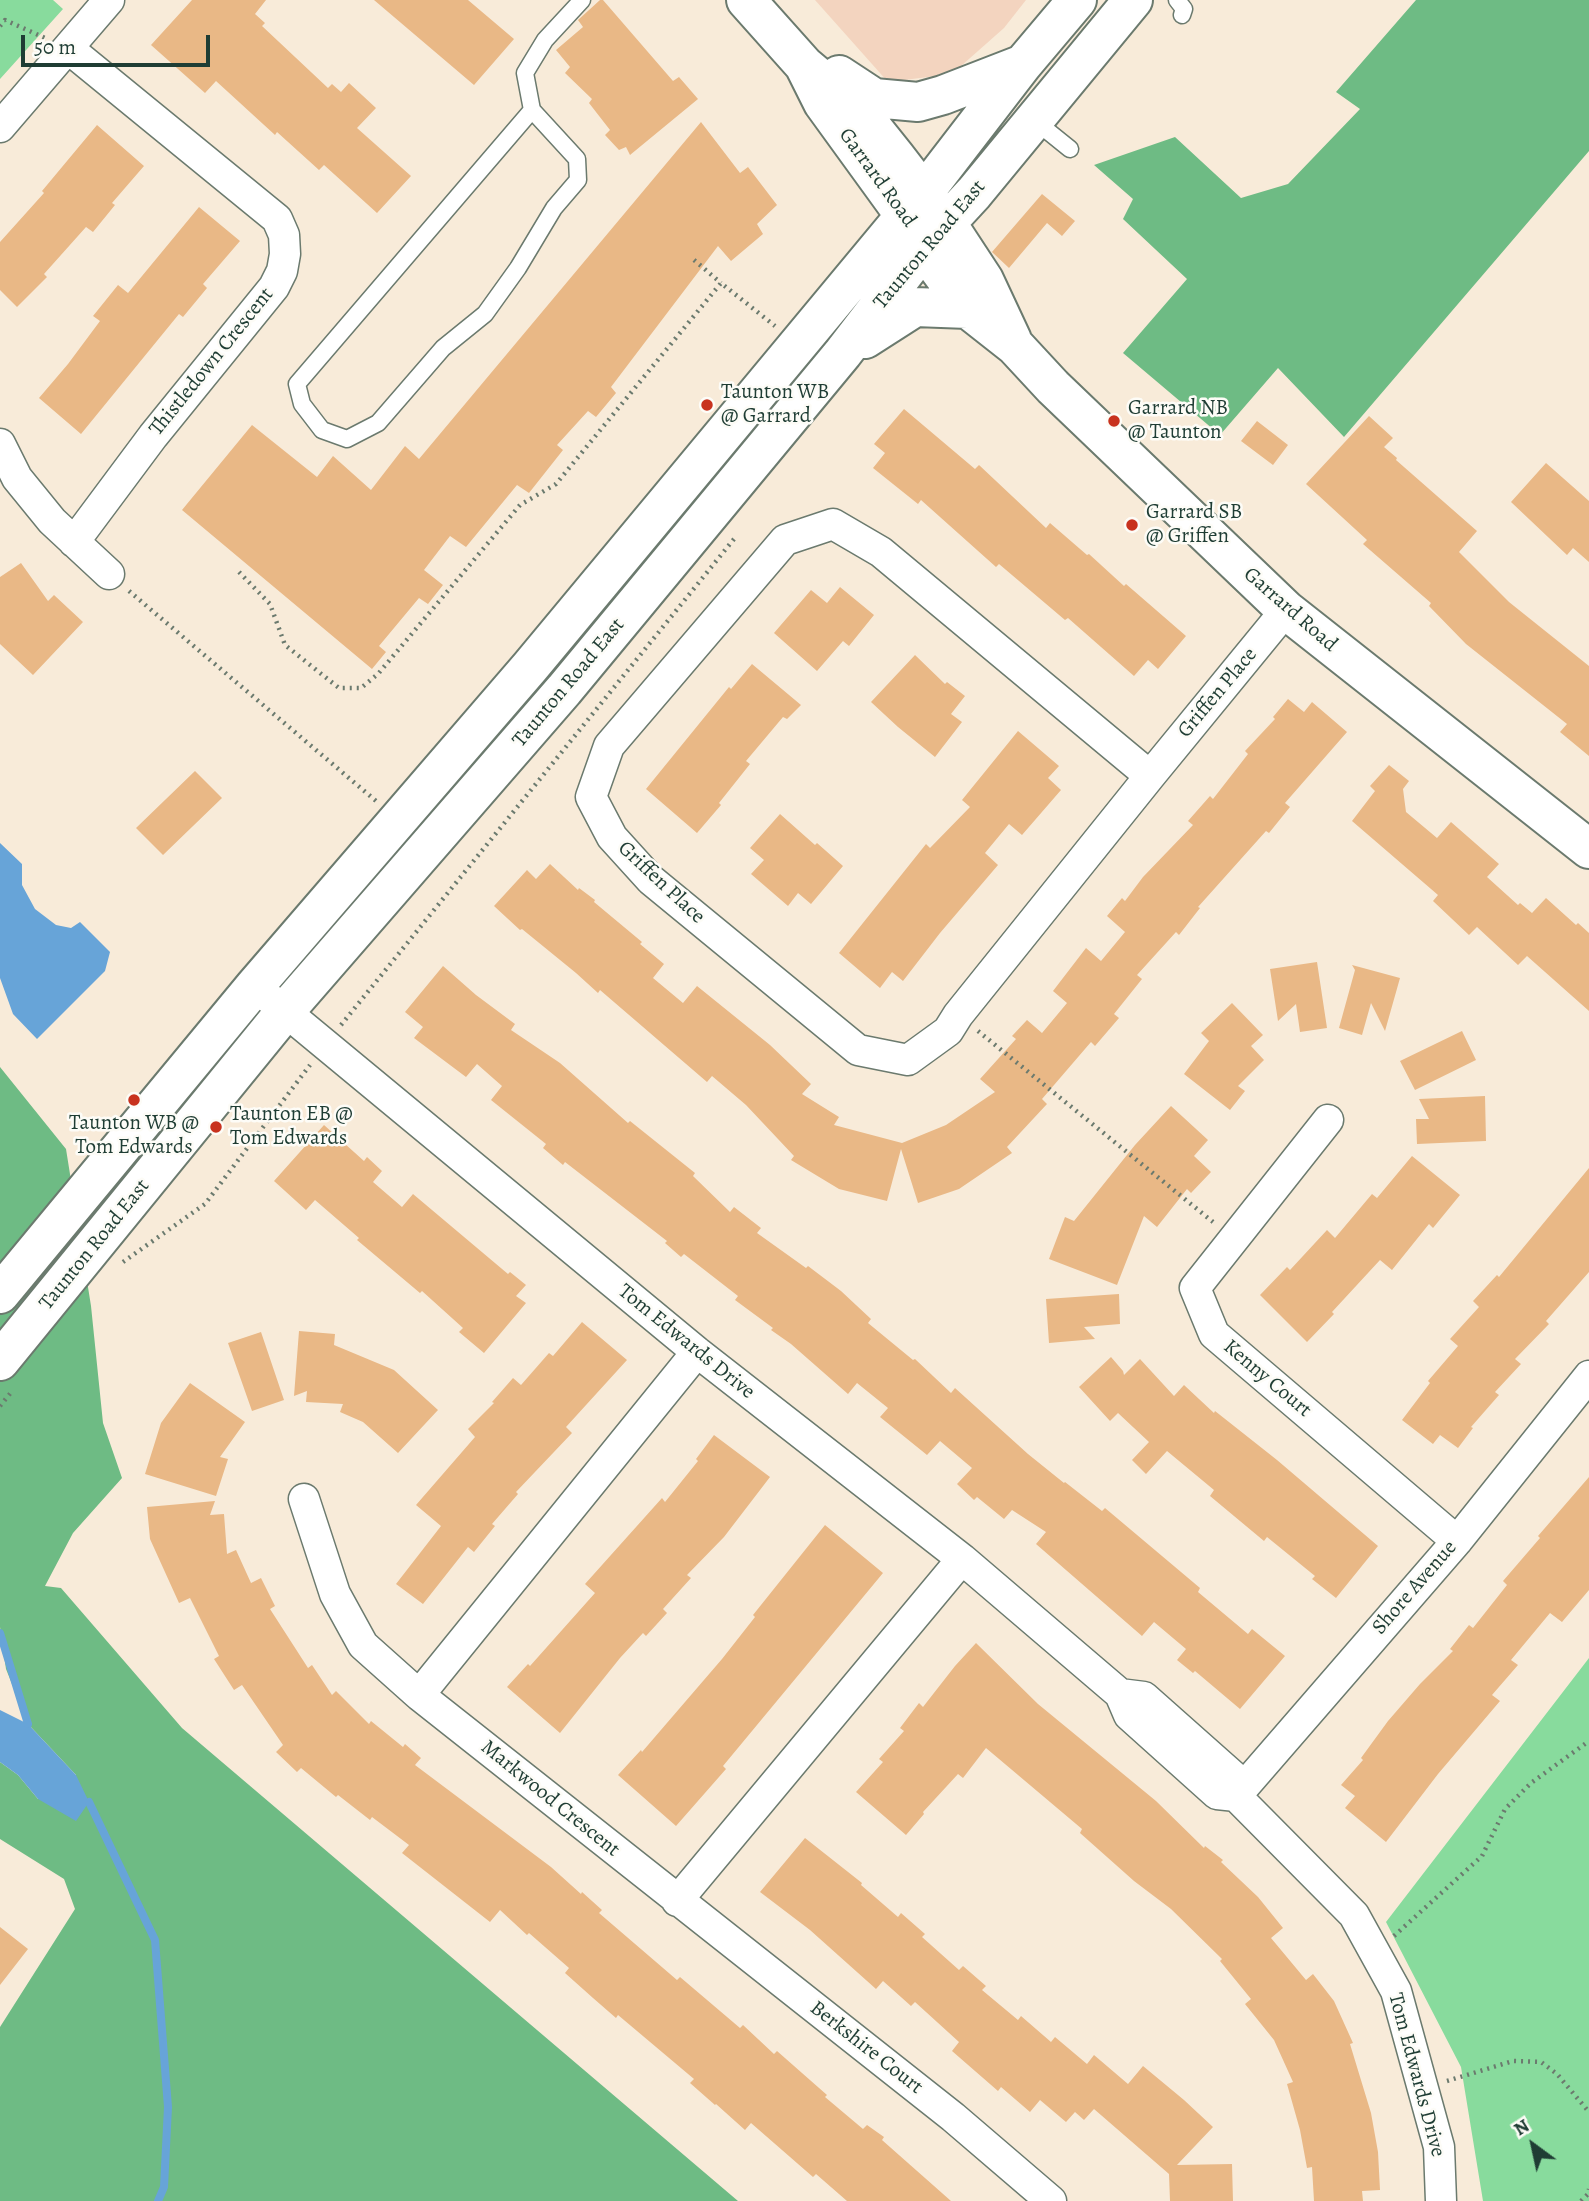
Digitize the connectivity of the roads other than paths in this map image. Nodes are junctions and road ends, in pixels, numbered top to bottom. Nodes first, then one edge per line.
1 (109, 0) edge
2 (582, 0) edge
3 (746, 0) edge
4 (1077, 0) edge
5 (1133, 0) edge
6 (774, 29) junction
7 (69, 49) junction
8 (1023, 64) junction
9 (532, 110) junction
10 (1034, 120) junction
11 (0, 127) edge
12 (1070, 149) dead end
13 (925, 219) junction
14 (968, 309) junction
15 (1015, 346) junction
16 (843, 353) junction
17 (0, 444) edge
18 (74, 542) junction
19 (109, 575) road end
20 (1286, 610) junction
21 (1150, 776) junction
22 (1589, 849) edge
23 (254, 987) junction
24 (286, 1010) junction
25 (1328, 1120) dead end
26 (0, 1294) edge
27 (696, 1352) junction
28 (8, 1373) edge
29 (1589, 1376) edge
30 (304, 1499) dead end
31 (1457, 1541) junction
32 (962, 1559) junction
33 (419, 1695) junction
34 (1236, 1796) junction
35 (677, 1901) junction
36 (1051, 2201) edge
37 (1441, 2201) edge

1 - 7 street
2 - 9 lane
3 - 6 main road, Garrard Road
4 - 8 main road, Taunton Road East
5 - 10 main road, Taunton Road East
6 - 8 main road
6 - 13 main road, Garrard Road
7 - 11 street
7 - 18 street, Thistledown Crescent
8 - 13 main road, Taunton Road East
9 - 9 lane
10 - 12 lane
10 - 13 main road, Taunton Road East
13 - 14 main road, Garrard Road
13 - 15 main road, Garrard Road
13 - 16 main road, Taunton Road East
13 - 23 main road, Taunton Road East
14 - 15 main road, Garrard Road
14 - 16 main road
15 - 20 main road, Garrard Road
16 - 24 main road, Taunton Road East
17 - 18 street
18 - 19 street
20 - 21 street, Griffen Place
20 - 22 main road, Garrard Road
21 - 21 street, Griffen Place
23 - 24 street, Tom Edwards Drive
23 - 26 main road, Taunton Road East
24 - 27 street, Tom Edwards Drive
24 - 28 main road, Taunton Road East
25 - 31 street, Kenny Court
27 - 32 street, Tom Edwards Drive
27 - 33 street
29 - 31 street, Shore Avenue
30 - 33 street, Markwood Crescent
31 - 34 street, Shore Avenue
32 - 34 street, Tom Edwards Drive
32 - 35 street
33 - 35 street, Markwood Crescent
34 - 37 street, Tom Edwards Drive
35 - 36 street, Berkshire Court

